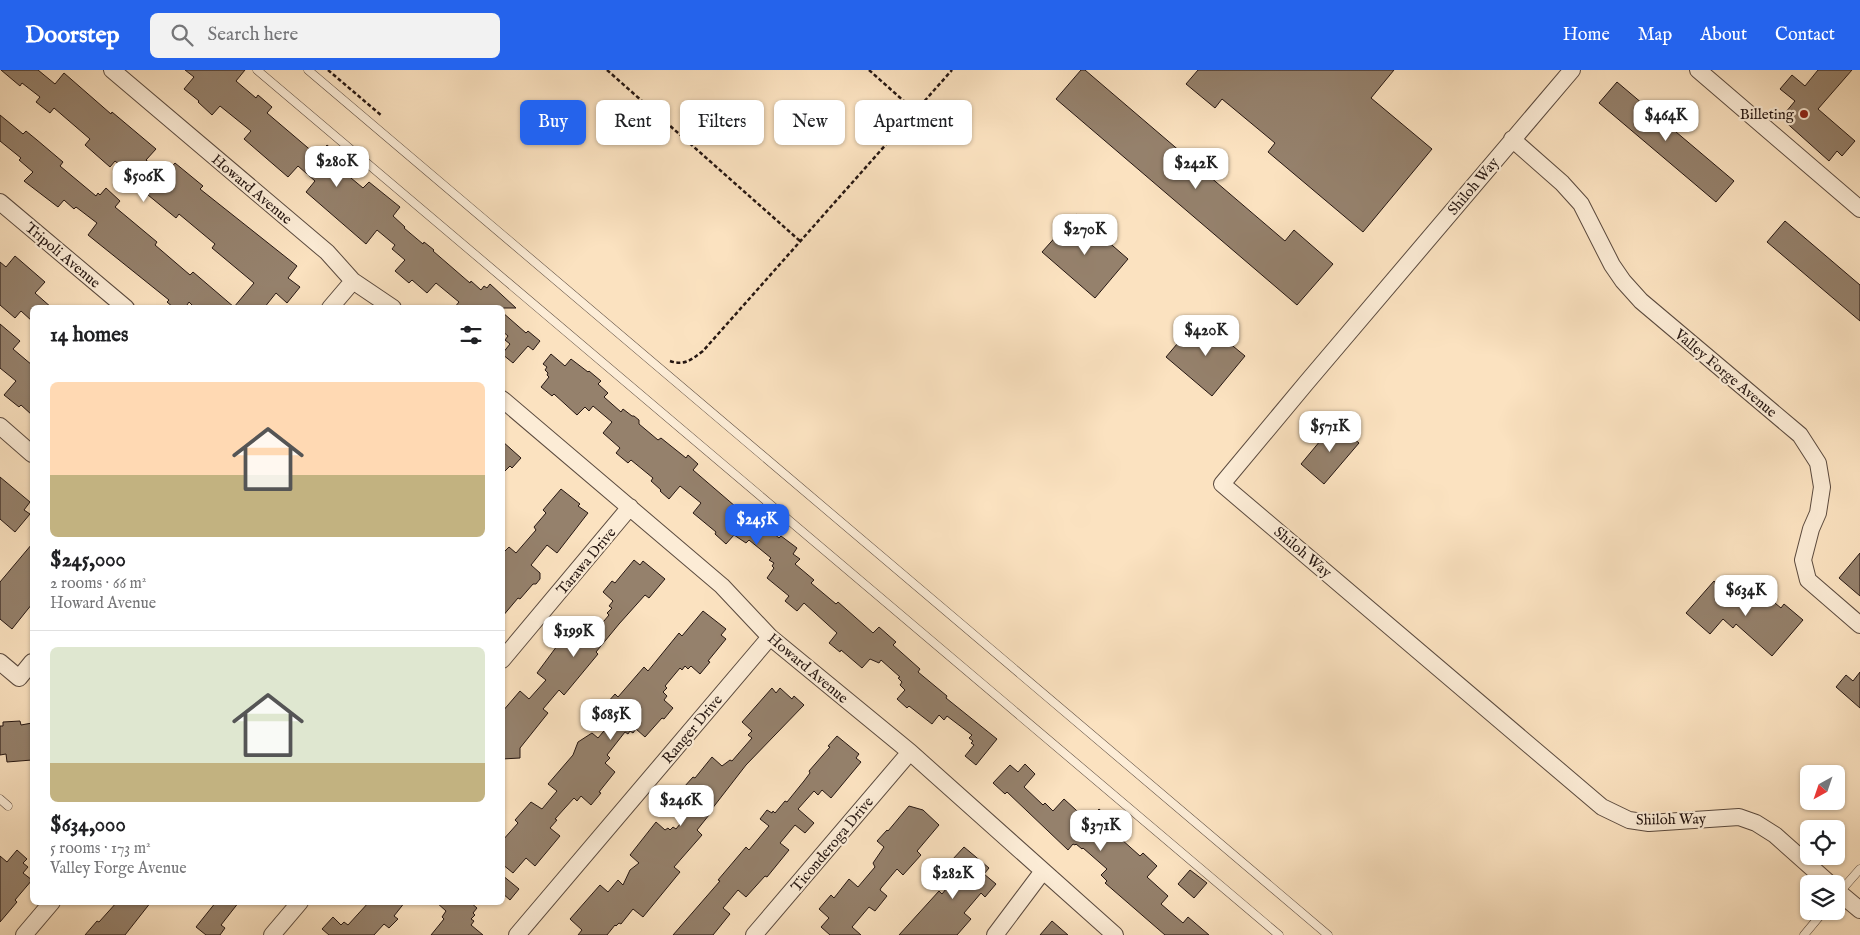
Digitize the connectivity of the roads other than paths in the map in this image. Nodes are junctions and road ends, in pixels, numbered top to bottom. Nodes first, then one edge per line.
1 (112, 70) edge
2 (257, 70) edge
3 (308, 70) edge
4 (1572, 70) edge
5 (1698, 70) edge
6 (1512, 140) junction
7 (0, 202) edge
8 (1860, 209) edge
9 (352, 282) junction
10 (122, 305) edge
11 (333, 305) edge
12 (388, 305) edge
13 (505, 402) edge
14 (0, 426) edge
15 (30, 452) edge
16 (630, 507) junction
17 (1860, 626) edge
18 (770, 637) junction
19 (505, 656) edge
20 (0, 662) edge
21 (30, 664) edge
22 (910, 752) junction
23 (0, 799) edge
24 (8, 806) dead end
25 (1860, 869) edge
26 (1043, 871) junction
27 (1819, 875) edge
28 (1845, 882) edge
29 (1845, 898) edge
30 (49, 905) edge
31 (297, 905) edge
32 (1860, 910) edge
33 (1816, 920) edge
34 (24, 935) edge
35 (272, 935) edge
36 (517, 935) edge
37 (754, 935) edge
38 (995, 935) edge
39 (1115, 935) edge
40 (1279, 935) edge
41 (1328, 935) edge
42 (1804, 935) edge

1 - 9 street, Howard Avenue
2 - 40 lane
3 - 41 lane
4 - 6 street, Shiloh Way
5 - 8 street
6 - 17 street, Valley Forge Avenue
6 - 27 street, Shiloh Way
7 - 10 street, Tripoli Avenue
9 - 11 street
9 - 12 street, Howard Avenue
13 - 16 street, Howard Avenue
14 - 15 street
16 - 18 street, Howard Avenue
16 - 19 street, Tarawa Drive
18 - 22 street, Howard Avenue
18 - 36 street, Ranger Drive
20 - 21 street
22 - 26 street, Howard Avenue
22 - 37 street, Ticonderoga Drive
23 - 24 lane
25 - 28 lane
26 - 38 street
26 - 39 street, Howard Avenue
29 - 32 street, Shiloh Way
30 - 34 street
31 - 35 street
33 - 42 lane

